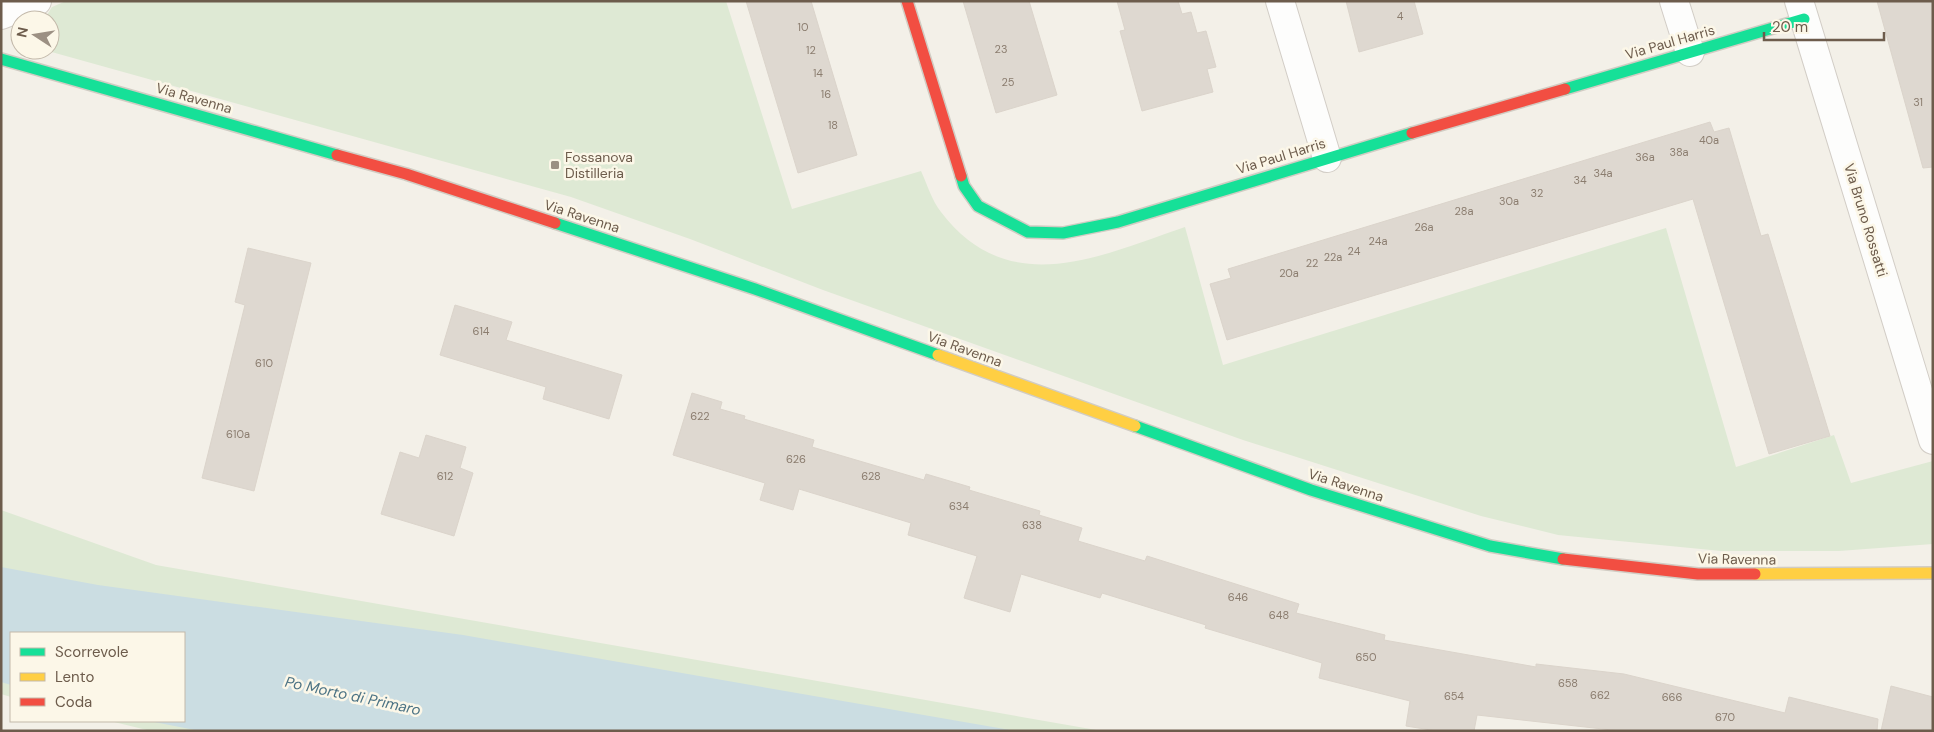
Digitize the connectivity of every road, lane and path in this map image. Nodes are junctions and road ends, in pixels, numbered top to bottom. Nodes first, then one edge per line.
1 (37, 1) edge
2 (907, 1) edge
3 (1280, 1) edge
4 (1674, 1) edge
5 (1802, 10) edge
6 (1, 15) edge
7 (1690, 52) junction
8 (1, 59) edge
9 (1327, 158) junction
10 (1933, 440) edge
11 (1933, 573) edge

1 - 6 street
2 - 9 main road, Via Paul Harris
3 - 9 street
4 - 7 street
5 - 7 main road, Via Paul Harris
5 - 10 street, Via Bruno Rossatti
7 - 9 main road, Via Paul Harris
8 - 11 main road, Via Ravenna

